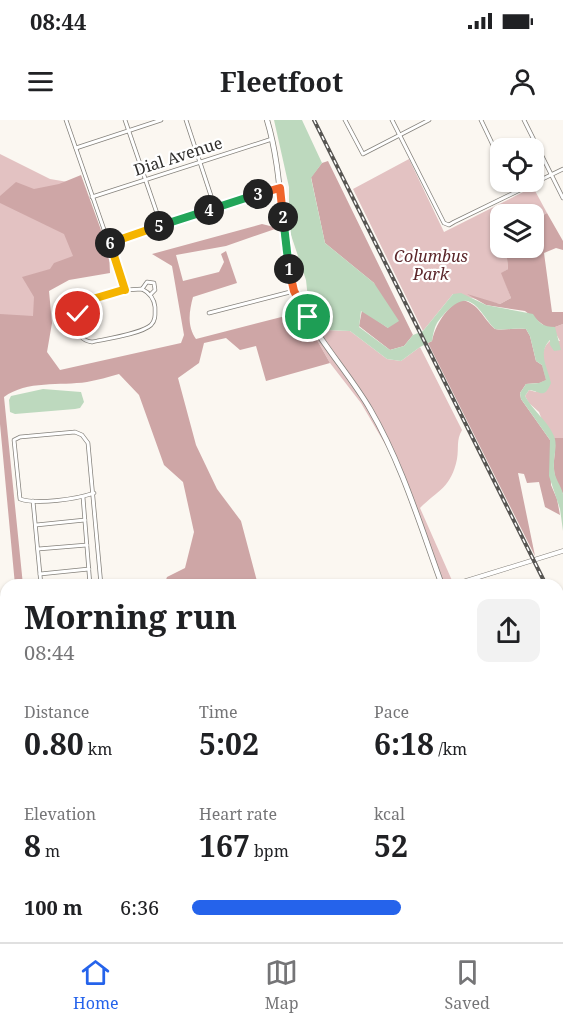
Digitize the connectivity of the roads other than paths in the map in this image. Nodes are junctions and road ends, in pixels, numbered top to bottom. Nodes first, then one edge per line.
1 (66, 120) edge
2 (125, 120) edge
3 (161, 120) edge
4 (186, 120) edge
5 (267, 120) edge
6 (345, 120) edge
7 (392, 120) edge
8 (429, 120) edge
9 (481, 120) edge
10 (524, 120) edge
11 (129, 130) junction
12 (400, 135) junction
13 (272, 139) junction
14 (490, 139) edge
15 (76, 148) junction
16 (200, 162) junction
17 (563, 168) edge
18 (551, 175) junction
19 (544, 178) edge
20 (146, 180) junction
21 (280, 188) junction
22 (513, 192) edge
23 (92, 197) junction
24 (563, 198) edge
25 (215, 208) junction
26 (161, 225) junction
27 (108, 243) junction
28 (142, 289) junction
29 (125, 290) junction
30 (294, 291) junction
31 (150, 295) junction
32 (84, 303) junction
33 (209, 313) dead end
34 (78, 314) junction
35 (93, 493) junction
36 (83, 497) junction
37 (33, 501) junction
38 (85, 520) junction
39 (35, 525) junction
40 (87, 545) junction
41 (38, 549) junction
42 (562, 551) edge
43 (89, 569) junction
44 (40, 574) junction
45 (40, 579) edge
46 (90, 579) edge
47 (100, 579) edge
48 (440, 579) edge
49 (472, 579) edge

1 - 15 street
2 - 11 street
3 - 11 street
4 - 16 street
5 - 13 main road
6 - 12 street
7 - 12 street
8 - 12 street
9 - 14 street
10 - 18 street
11 - 15 street
11 - 20 street
12 - 22 street
13 - 16 street, Dial Avenue
13 - 21 main road
15 - 23 street
16 - 20 street, Dial Avenue
16 - 25 street
17 - 18 street
18 - 19 street
18 - 24 street
20 - 23 street, Dial Avenue
20 - 26 street
21 - 25 street
21 - 30 main road
23 - 27 street
25 - 26 street
26 - 27 street
27 - 29 street
28 - 29 street
28 - 31 street
28 - 31 street
29 - 32 street
30 - 33 street
30 - 48 main road
31 - 34 street
32 - 34 street
32 - 34 street
35 - 36 street
35 - 37 street
35 - 47 street
36 - 37 street
36 - 38 street
37 - 39 street
38 - 39 street
38 - 40 street
39 - 41 street
40 - 41 street
40 - 43 street
41 - 44 street
42 - 49 street
43 - 44 street
43 - 46 street
44 - 45 street

